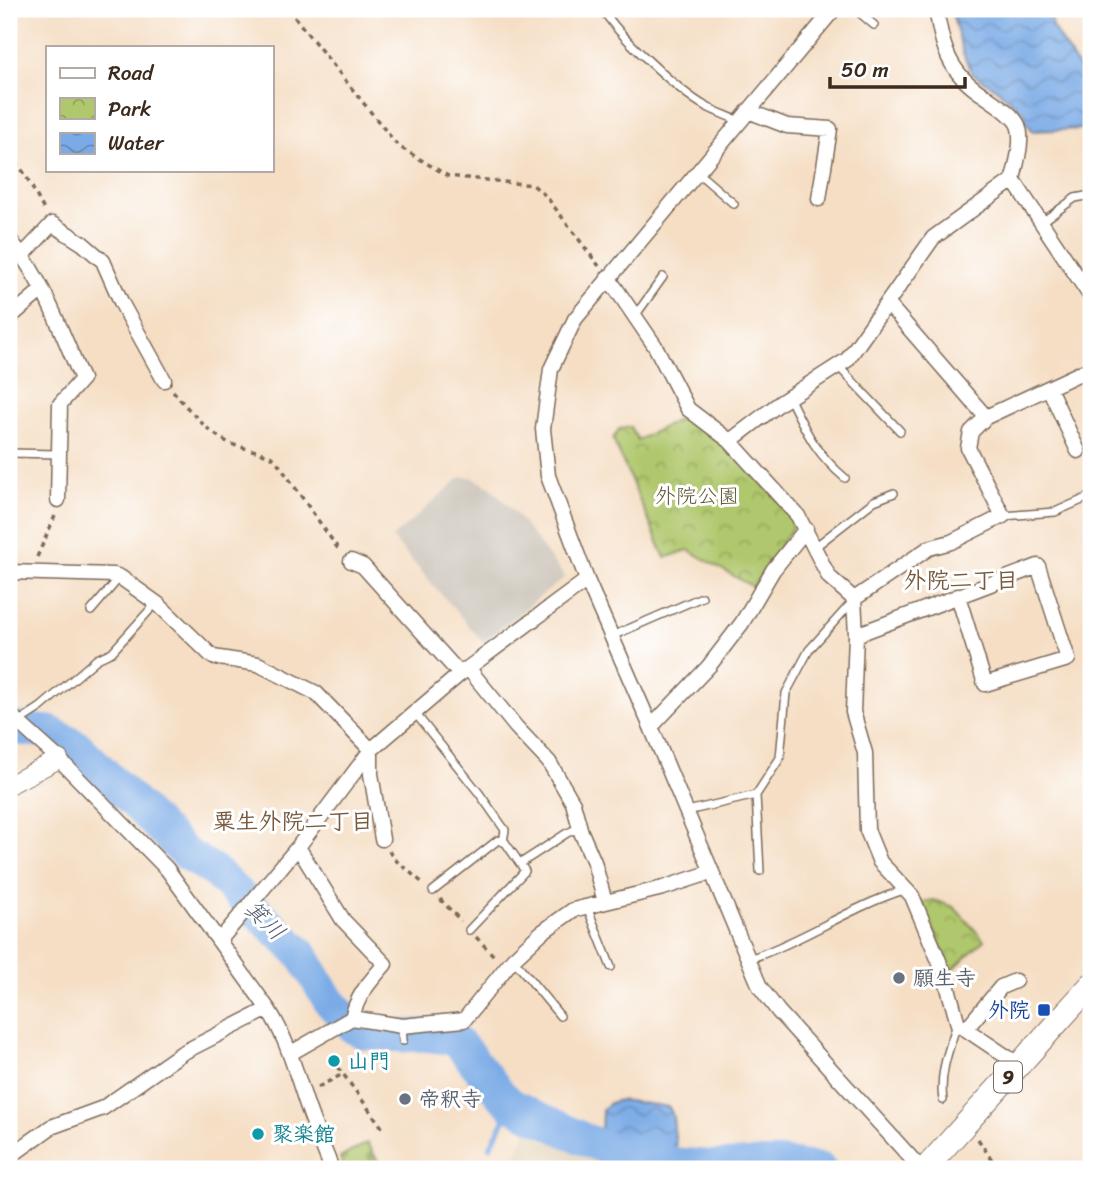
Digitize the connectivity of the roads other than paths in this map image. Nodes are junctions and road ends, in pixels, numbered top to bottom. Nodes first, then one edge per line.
1 (603, 9) edge
2 (855, 9) edge
3 (936, 9) edge
4 (827, 11) edge
5 (874, 25) dead end
6 (744, 116) junction
7 (697, 172) junction
8 (1013, 180) junction
9 (1091, 195) edge
10 (819, 200) dead end
11 (734, 204) dead end
12 (1042, 222) junction
13 (9, 239) edge
14 (23, 255) junction
15 (608, 277) junction
16 (663, 277) dead end
17 (42, 290) junction
18 (1091, 297) edge
19 (887, 303) junction
20 (635, 317) junction
21 (9, 318) edge
22 (838, 366) junction
23 (1091, 368) edge
24 (164, 380) road end
25 (1049, 388) junction
26 (789, 397) junction
27 (986, 417) junction
28 (900, 431) dead end
29 (730, 441) junction
30 (1078, 451) dead end
31 (9, 453) edge
32 (59, 454) junction
33 (845, 478) dead end
34 (894, 492) dead end
35 (1091, 496) edge
36 (58, 500) road end
37 (1003, 516) junction
38 (806, 529) junction
39 (815, 547) junction
40 (351, 561) road end
41 (9, 572) edge
42 (121, 577) junction
43 (587, 580) junction
44 (958, 596) junction
45 (702, 597) dead end
46 (854, 599) junction
47 (156, 603) junction
48 (91, 611) dead end
49 (856, 635) junction
50 (612, 636) junction
51 (464, 671) junction
52 (415, 713) junction
53 (16, 721) edge
54 (651, 727) junction
55 (371, 750) junction
56 (58, 759) junction
57 (9, 785) edge
58 (756, 795) junction
59 (687, 811) junction
60 (580, 828) junction
61 (382, 839) road end
62 (503, 842) junction
63 (298, 846) junction
64 (521, 863) junction
65 (760, 870) dead end
66 (712, 872) junction
67 (906, 889) junction
68 (433, 891) road end
69 (605, 902) junction
70 (587, 907) junction
71 (469, 930) road end
72 (219, 941) junction
73 (749, 959) junction
74 (509, 964) junction
75 (611, 967) dead end
76 (1014, 981) dead end
77 (1091, 985) edge
78 (268, 1009) junction
79 (560, 1016) dead end
80 (351, 1018) junction
81 (402, 1026) junction
82 (962, 1026) junction
83 (403, 1041) dead end
84 (291, 1054) junction
85 (1018, 1065) junction
86 (943, 1100) dead end
87 (9, 1157) edge
88 (332, 1169) edge
89 (923, 1169) edge

1 - 6 lane
2 - 5 lane
3 - 8 street
4 - 6 street
6 - 7 street
6 - 10 street
7 - 11 lane
7 - 15 street
8 - 12 street
8 - 19 street
9 - 12 lane
12 - 18 street
13 - 14 street
14 - 17 street
14 - 24 street
15 - 20 street
15 - 43 street
16 - 20 lane
17 - 21 street
17 - 32 street
19 - 22 street
19 - 27 street
20 - 29 street
22 - 26 street
22 - 28 lane
23 - 25 street
25 - 27 street
25 - 30 street
26 - 29 street
26 - 33 lane
27 - 37 street
29 - 38 street
31 - 32 lane
32 - 36 street
34 - 39 lane
35 - 37 lane
37 - 46 street
38 - 39 street
38 - 54 street
39 - 46 street
40 - 51 street
41 - 42 street
42 - 47 street
42 - 48 lane
43 - 50 street
43 - 51 street
44 - 44 street
44 - 49 street
45 - 50 lane
46 - 49 street
46 - 58 lane
47 - 53 lane
47 - 55 street
49 - 67 street
50 - 54 street
51 - 52 street
51 - 60 street
52 - 55 street
52 - 62 lane
53 - 56 street
54 - 59 street
55 - 61 street
55 - 63 street
56 - 57 street
56 - 72 street
58 - 59 lane
58 - 65 lane
59 - 66 street
60 - 64 lane
60 - 69 street
62 - 64 lane
62 - 68 lane
63 - 72 street
63 - 80 street
64 - 71 lane
66 - 69 street
66 - 73 street
67 - 73 lane
67 - 82 street
69 - 70 street
70 - 74 street
70 - 75 lane
72 - 78 street
73 - 89 street
74 - 79 lane
74 - 81 street
76 - 82 street
77 - 85 main road, 9
78 - 84 street
78 - 87 street
80 - 81 street
80 - 84 street
81 - 83 lane
82 - 85 street
82 - 86 lane
84 - 88 street
85 - 89 main road, 9

